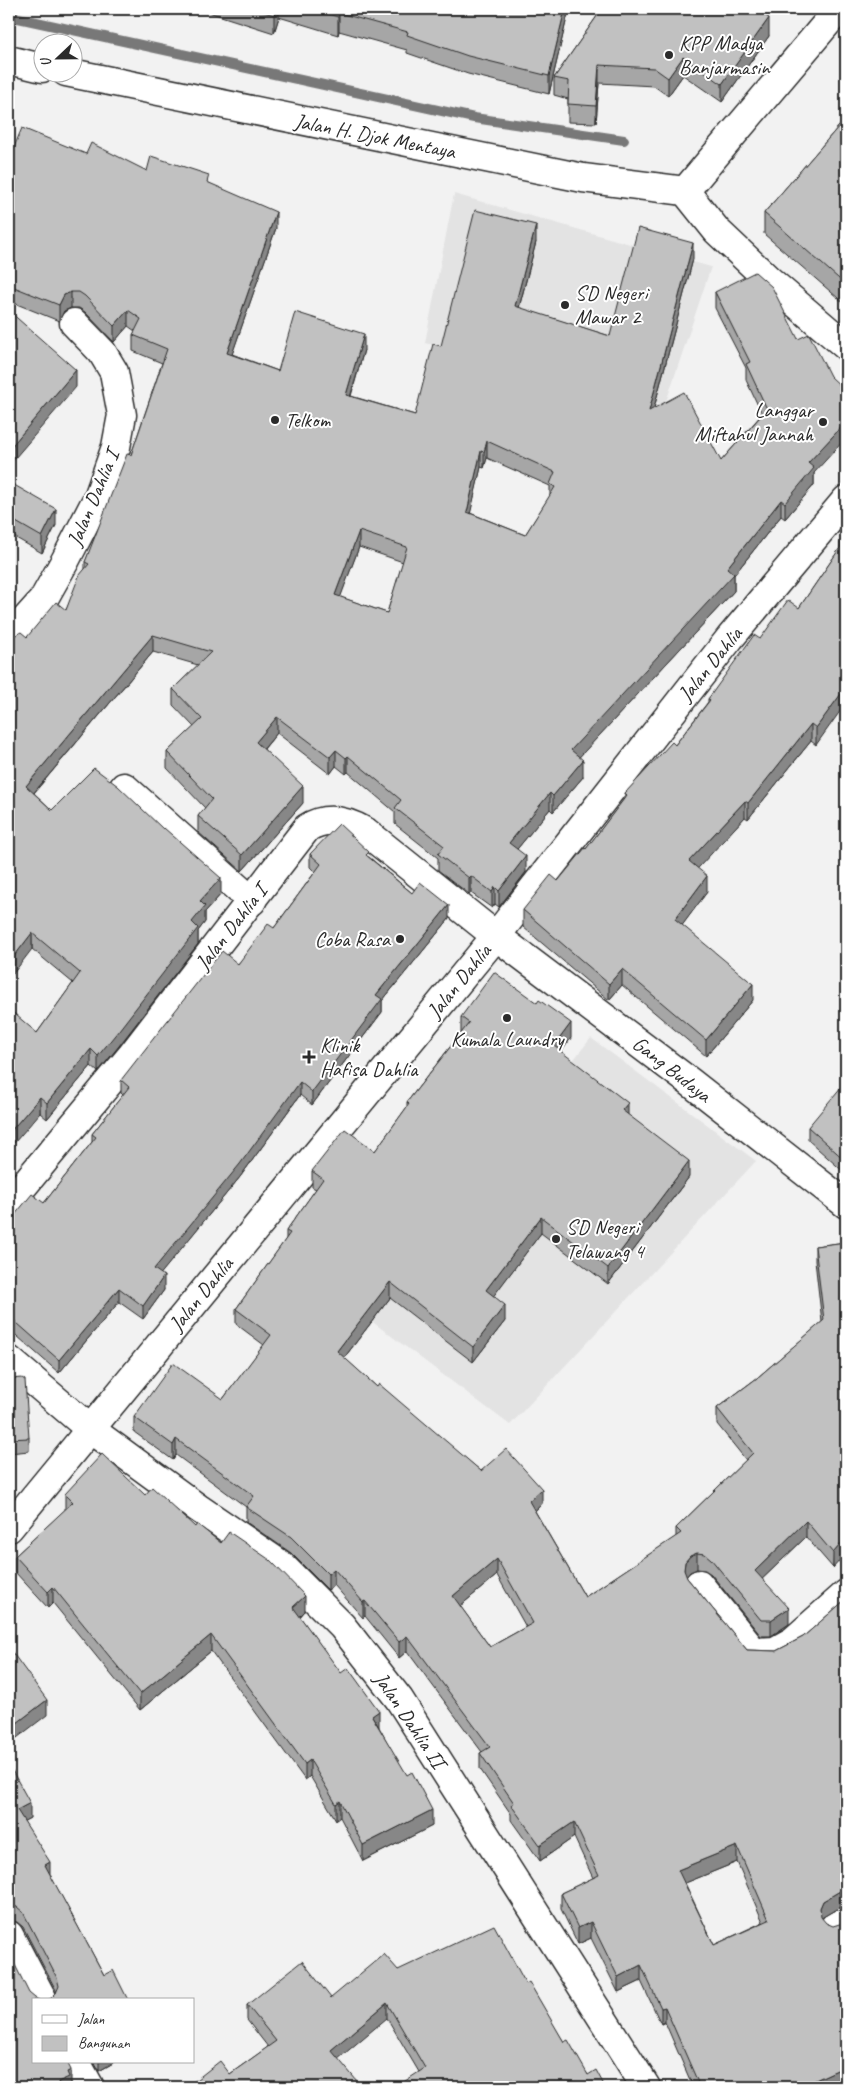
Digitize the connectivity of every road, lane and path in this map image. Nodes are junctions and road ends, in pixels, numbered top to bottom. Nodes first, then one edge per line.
1 (839, 9) edge
2 (9, 60) edge
3 (32, 66) edge
4 (82, 75) edge
5 (685, 190) junction
6 (74, 323) dead end
7 (846, 346) edge
8 (846, 500) edge
9 (9, 638) edge
10 (124, 787) dead end
11 (252, 900) junction
12 (496, 936) junction
13 (9, 1203) edge
14 (846, 1204) edge
15 (9, 1360) edge
16 (90, 1429) junction
17 (9, 1528) edge
18 (699, 1584) dead end
19 (846, 1594) edge
20 (9, 1935) edge
21 (42, 1998) edge
22 (77, 2064) edge
23 (90, 2087) edge
24 (646, 2087) edge

1 - 5 street
2 - 3 street
4 - 5 street, Jalan H. Djok Mentaya
5 - 7 street
6 - 9 street, Jalan Dahlia I
8 - 12 street, Jalan Dahlia
10 - 11 street
11 - 12 street, Jalan Dahlia I
11 - 13 street, Jalan Dahlia I
12 - 14 street, Gang Budaya
12 - 16 street, Jalan Dahlia
15 - 16 street
16 - 17 street, Jalan Dahlia
16 - 24 street, Jalan Dahlia II
18 - 19 street
20 - 21 street
22 - 23 street

